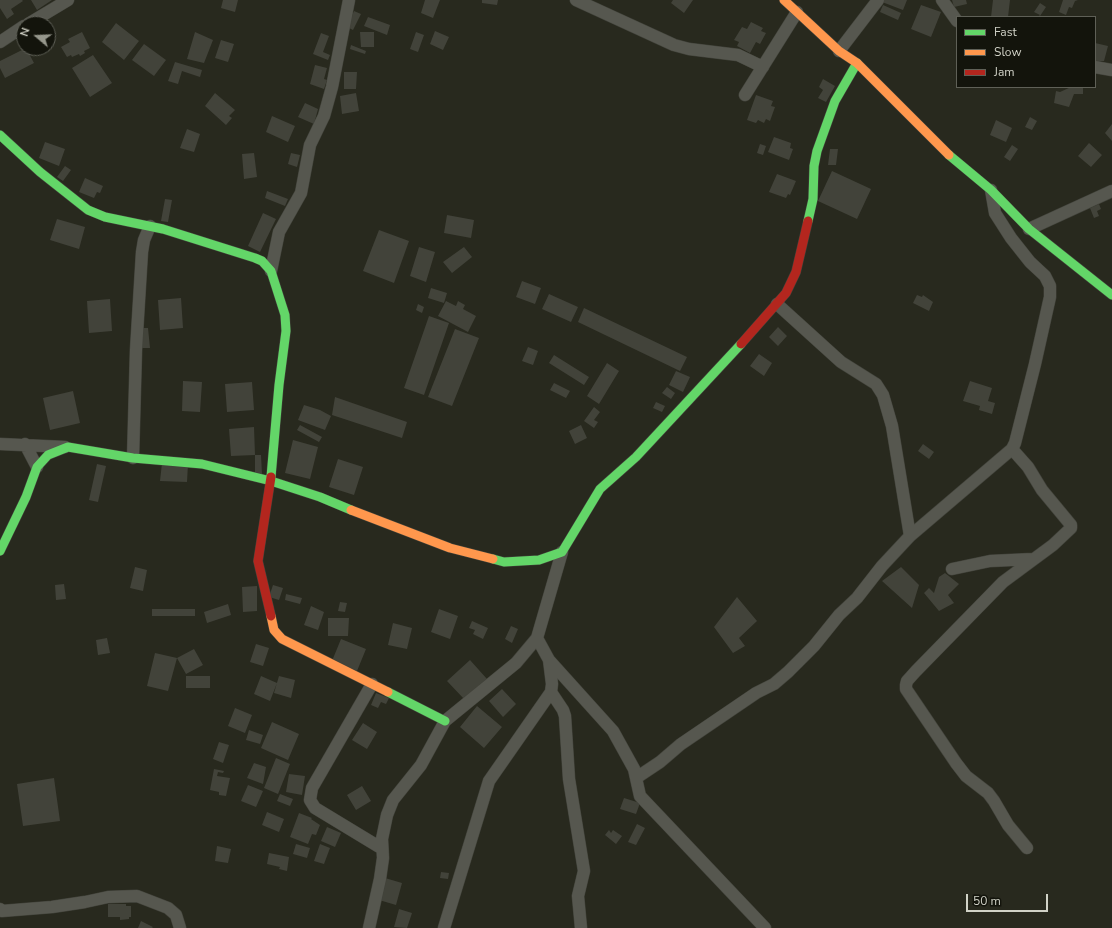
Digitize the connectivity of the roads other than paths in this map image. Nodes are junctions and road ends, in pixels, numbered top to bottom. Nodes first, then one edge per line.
1 (68, 0) edge
2 (349, 0) edge
3 (576, 0) edge
4 (784, 0) edge
5 (878, 0) edge
6 (942, 0) edge
7 (797, 12) junction
8 (41, 16) edge
9 (956, 20) edge
10 (16, 31) edge
11 (0, 42) edge
12 (839, 51) junction
13 (857, 63) junction
14 (763, 67) junction
15 (1096, 67) edge
16 (1112, 70) edge
17 (745, 95) dead end
18 (0, 135) edge
19 (990, 190) junction
20 (1112, 191) edge
21 (150, 226) junction
22 (1029, 229) junction
23 (271, 271) junction
24 (1112, 295) edge
25 (777, 304) junction
26 (0, 444) edge
27 (25, 444) junction
28 (68, 447) junction
29 (1012, 449) junction
30 (133, 458) junction
31 (37, 467) junction
32 (271, 482) junction
33 (910, 536) junction
34 (0, 551) edge
35 (562, 552) junction
36 (1033, 559) junction
37 (952, 569) dead end
38 (537, 638) junction
39 (549, 660) junction
40 (372, 684) junction
41 (551, 692) junction
42 (445, 721) junction
43 (636, 778) junction
44 (382, 848) junction
45 (1027, 848) dead end
46 (0, 909) edge
47 (180, 928) edge
48 (368, 928) edge
49 (444, 928) edge
50 (581, 928) edge
51 (765, 928) edge

1 - 8 street
2 - 23 street
3 - 14 street
4 - 7 street
5 - 12 street
6 - 9 street
7 - 12 street
7 - 14 street
10 - 11 street
12 - 13 street
13 - 19 street
13 - 25 street
14 - 17 street
15 - 16 street
18 - 21 street
19 - 22 street
19 - 29 street
20 - 22 street
21 - 23 street
21 - 30 street
22 - 24 street
23 - 32 street
25 - 33 street
25 - 35 street
26 - 27 street
27 - 28 street
27 - 31 street
28 - 30 street
28 - 31 street
29 - 33 street
29 - 36 street
30 - 32 street
31 - 34 street
32 - 35 street
32 - 40 street
33 - 43 street
35 - 38 street
36 - 37 street
36 - 45 street
38 - 39 street
38 - 42 street
39 - 41 street
39 - 43 street
40 - 42 street
40 - 44 street
41 - 49 street
41 - 50 street
42 - 44 street
43 - 51 street
44 - 48 street
46 - 47 street

